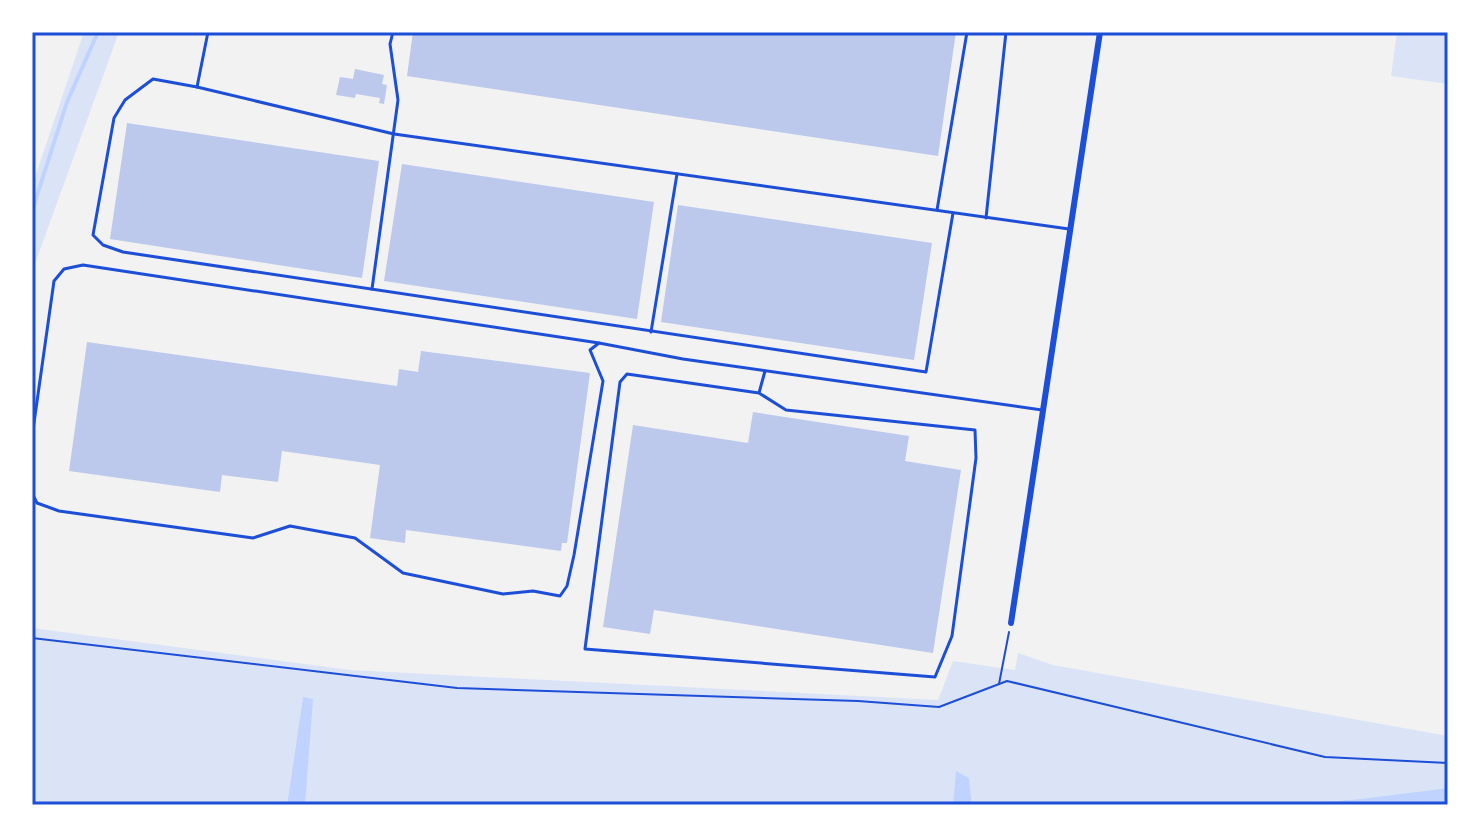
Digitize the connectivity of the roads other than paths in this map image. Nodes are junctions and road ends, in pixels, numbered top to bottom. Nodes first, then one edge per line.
1 (208, 32) edge
2 (393, 32) edge
3 (967, 32) edge
4 (1006, 32) edge
5 (1100, 32) edge
6 (197, 87) junction
7 (394, 134) junction
8 (677, 174) junction
9 (936, 211) junction
10 (953, 213) junction
11 (986, 218) junction
12 (1069, 229) junction
13 (372, 289) junction
14 (651, 332) junction
15 (599, 343) junction
16 (765, 371) junction
17 (759, 393) junction
18 (1042, 410) junction
19 (32, 437) edge
20 (32, 493) edge
21 (1011, 623) road end

1 - 6 lane
2 - 7 lane
3 - 9 lane
4 - 11 lane
5 - 12 street
6 - 7 lane
6 - 13 lane
7 - 8 lane
7 - 13 lane
8 - 9 lane
8 - 14 lane
9 - 10 lane
10 - 11 lane
10 - 14 lane
11 - 12 lane
12 - 18 street
13 - 14 lane
15 - 16 lane
15 - 19 lane
15 - 20 lane
16 - 17 lane
16 - 18 lane
17 - 17 lane
18 - 21 street

